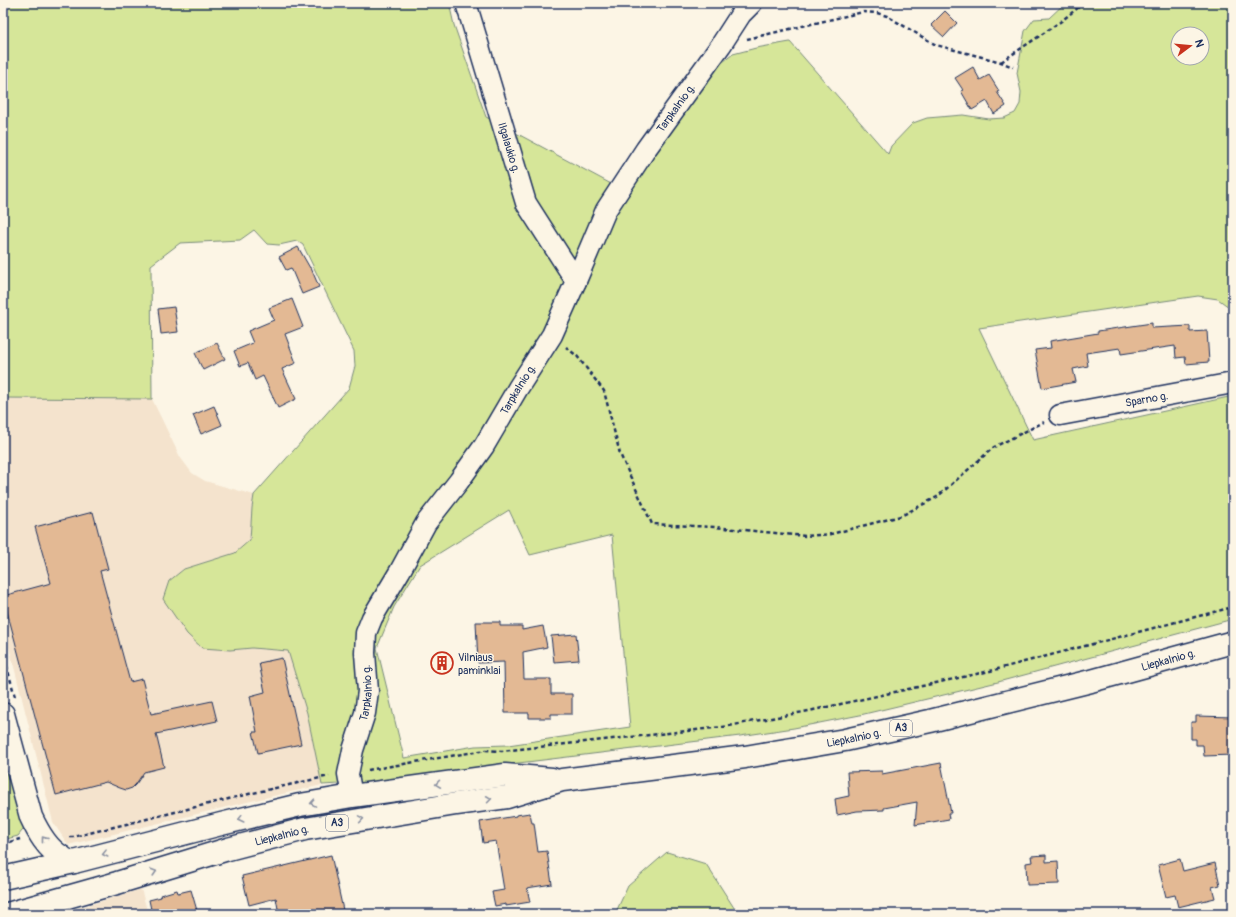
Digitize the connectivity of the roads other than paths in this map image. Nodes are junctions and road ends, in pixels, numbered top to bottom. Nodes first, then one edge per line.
1 (466, 3) edge
2 (752, 3) edge
3 (576, 282) junction
4 (1233, 383) edge
5 (1060, 415) road end
6 (1233, 642) edge
7 (3, 714) edge
8 (562, 780) junction
9 (352, 796) junction
10 (74, 862) junction
11 (3, 878) edge
12 (7, 914) edge

1 - 3 street, Ilgalaukio g.
2 - 3 street, Tarpkalnio g.
3 - 9 street, Tarpkalnio g.
4 - 5 street, Sparno g.
6 - 8 main road, Liepkalnio g. / A3
10 -> 7 main road
8 -> 9 main road, Liepkalnio g. / A3
12 -> 8 main road, Liepkalnio g. / A3
9 -> 10 main road, Liepkalnio g. / A3
10 - 11 main road, Liepkalnio g. / A3

